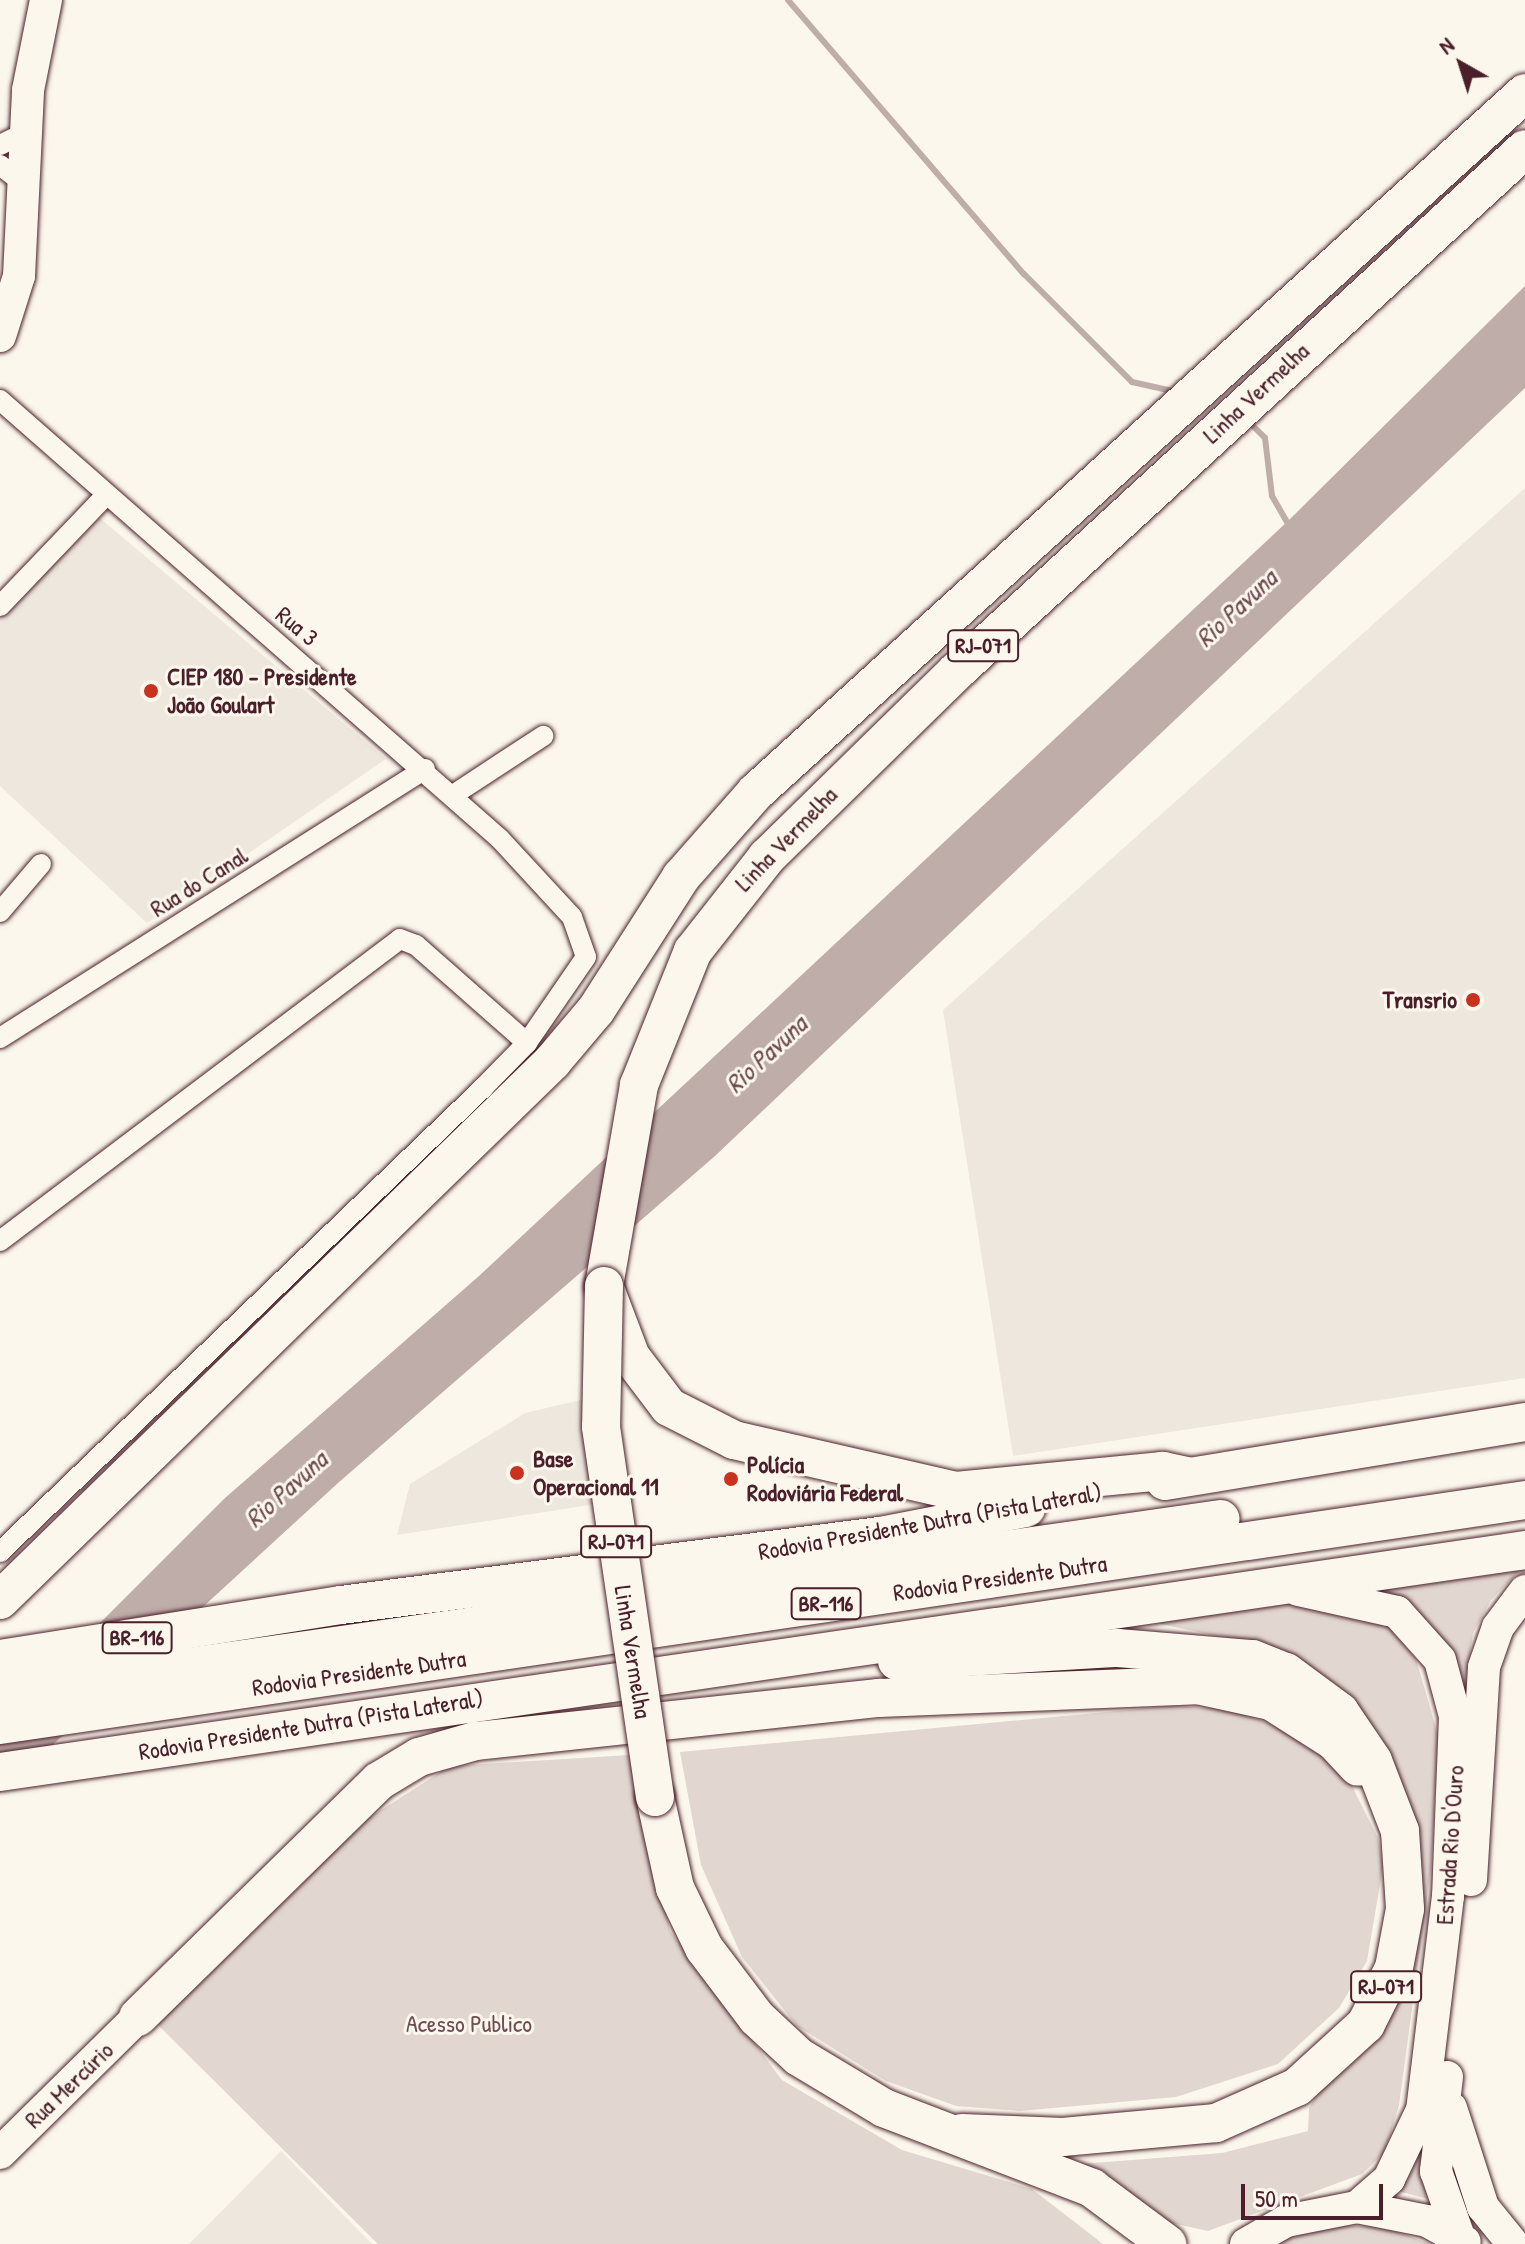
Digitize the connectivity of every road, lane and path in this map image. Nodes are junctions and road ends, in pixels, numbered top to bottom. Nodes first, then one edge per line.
1 (46, 0) edge
2 (1525, 93) edge
3 (13, 139) edge
4 (1525, 149) edge
5 (12, 174) edge
6 (0, 336) edge
7 (0, 400) edge
8 (104, 497) junction
9 (0, 606) edge
10 (959, 608) junction
11 (543, 736) dead end
12 (425, 769) junction
13 (453, 795) junction
14 (767, 857) junction
15 (41, 864) dead end
16 (0, 912) edge
17 (0, 1038) edge
18 (527, 1043) junction
19 (0, 1241) edge
20 (604, 1286) junction
21 (1525, 1422) edge
22 (1525, 1475) edge
23 (1187, 1476) junction
24 (1525, 1500) edge
25 (1431, 1514) junction
26 (1525, 1550) edge
27 (0, 1552) edge
28 (1267, 1586) junction
29 (1525, 1591) edge
30 (0, 1600) edge
31 (893, 1639) junction
32 (0, 1659) edge
33 (683, 1668) junction
34 (12, 1692) edge
35 (0, 1725) edge
36 (0, 1772) edge
37 (1400, 1831) junction
38 (138, 2017) joint
39 (1446, 2085) junction
40 (962, 2133) junction
41 (0, 2153) edge
42 (1357, 2207) junction
43 (1463, 2240) edge
44 (1167, 2244) edge
45 (1246, 2244) edge
46 (1513, 2244) edge

1 - 3 main road
2 - 10 highway, Linha Vermelha / RJ-071
3 - 5 main road
4 - 14 highway, Linha Vermelha / RJ-071
5 - 6 main road
7 - 8 street, Rua 3
8 - 9 street
8 - 12 street, Rua 3
10 - 14 highway
10 - 30 highway
11 - 13 street
12 - 13 street, Rua 3
12 - 17 street, Rua do Canal
13 - 18 street, Rua 3
14 - 20 highway, Linha Vermelha / RJ-071
15 - 16 street
18 - 19 street
18 - 27 street, Rua 3
20 - 23 highway
20 - 40 highway, Linha Vermelha / RJ-071, bridge
21 - 23 highway, Rodovia Presidente Dutra (Pista Lateral) / BR-116
22 - 34 highway, Rodovia Presidente Dutra / BR-116
23 - 32 highway, Rodovia Presidente Dutra (Pista Lateral) / BR-116
24 - 25 highway, Rodovia Presidente Dutra / BR-116
25 - 31 highway
25 - 35 highway, Rodovia Presidente Dutra / BR-116
26 - 28 highway, Rodovia Presidente Dutra (Pista Lateral) / BR-116
28 - 31 highway, Rodovia Presidente Dutra (Pista Lateral) / BR-116
28 - 42 main road, Estrada Rio D'Ouro
29 - 39 main road, Estrada Rio D'Ouro
31 - 33 highway, Rodovia Presidente Dutra (Pista Lateral) / BR-116
33 - 36 highway, Rodovia Presidente Dutra (Pista Lateral) / BR-116
33 - 37 highway, RJ-071
37 - 38 highway
37 - 40 highway, RJ-071
38 - 41 main road, Rua Mercúrio
39 - 43 main road, Estrada Rio D'Ouro
39 - 46 main road
40 - 44 highway, RJ-071
42 - 43 main road
42 - 45 main road

